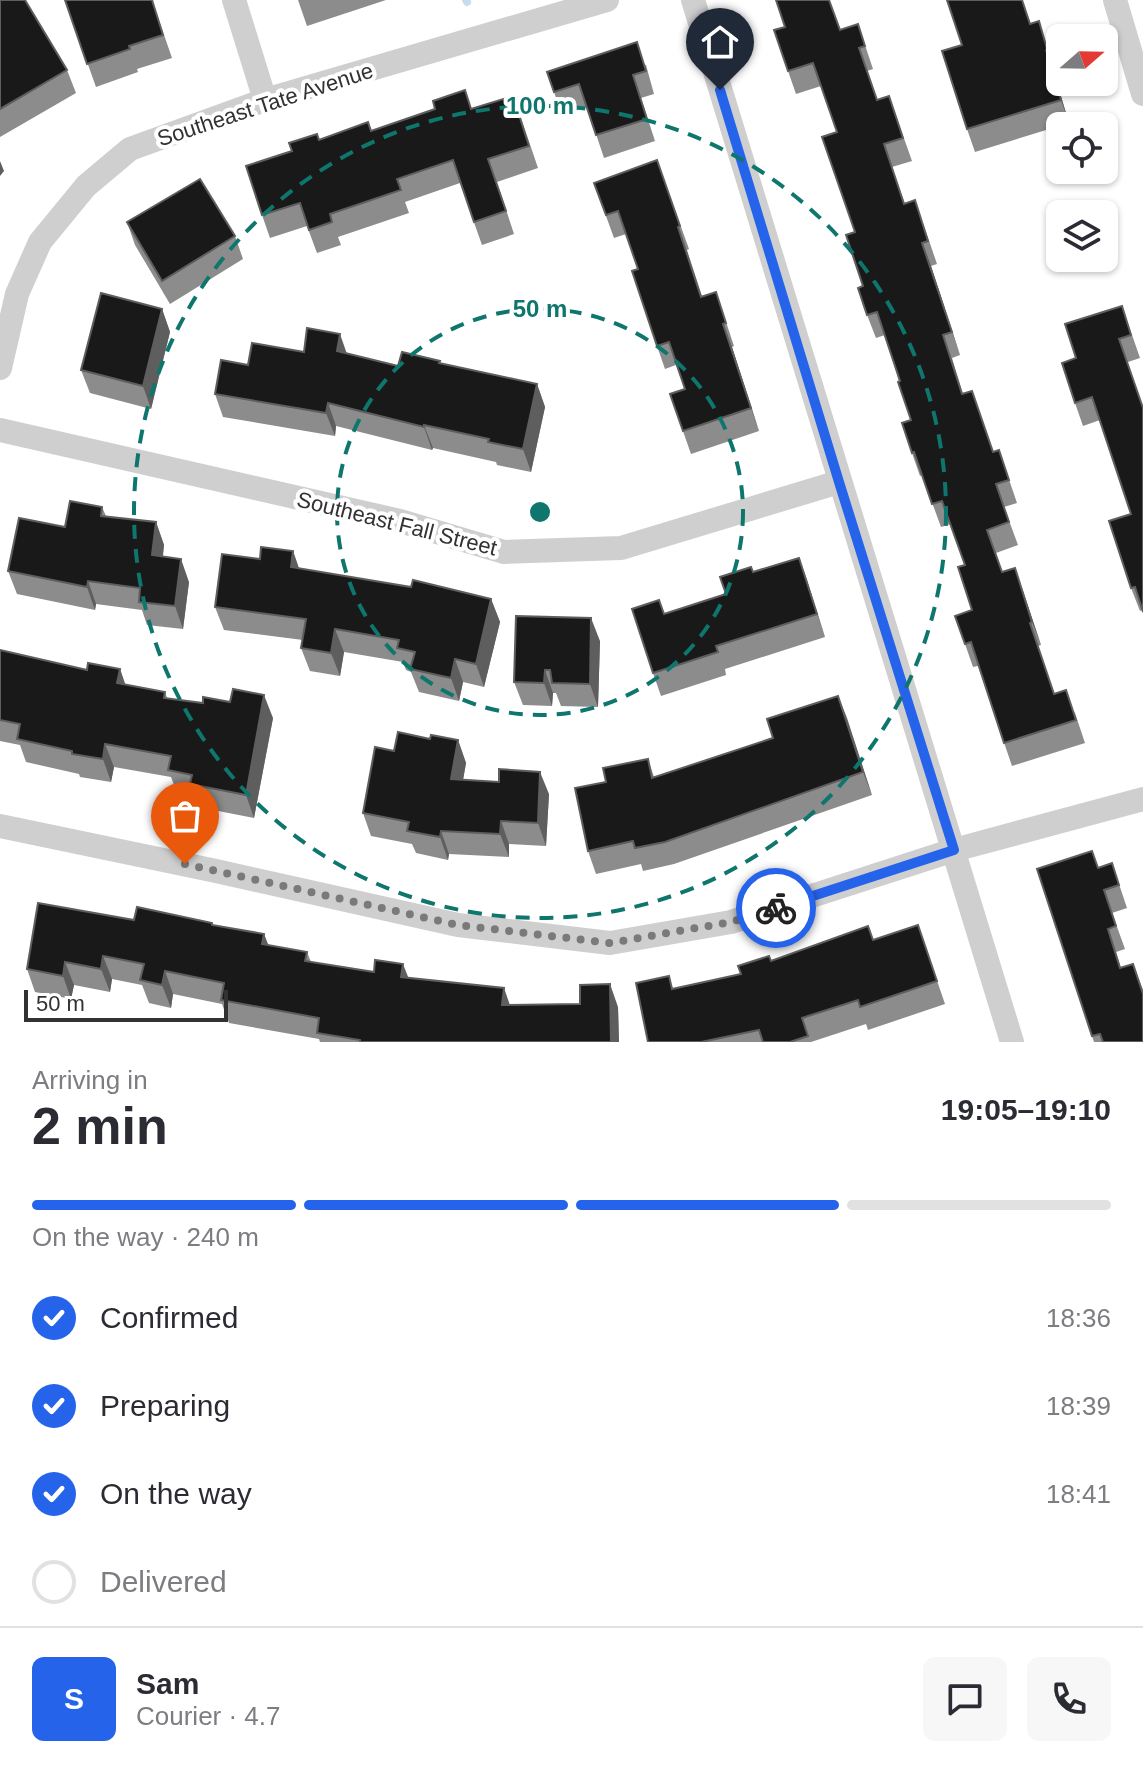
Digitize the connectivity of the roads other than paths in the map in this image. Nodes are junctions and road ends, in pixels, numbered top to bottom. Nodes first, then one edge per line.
1 (234, 0) edge
2 (607, 0) edge
3 (693, 0) edge
4 (1115, 0) edge
5 (1143, 94) edge
6 (265, 100) junction
7 (0, 368) edge
8 (0, 430) edge
9 (839, 482) junction
10 (1143, 799) edge
11 (0, 826) edge
12 (954, 850) junction
13 (1012, 1042) edge

1 - 6 street
2 - 6 street, Southeast Tate Avenue
3 - 9 street
4 - 5 street
6 - 7 street, Southeast Tate Avenue
8 - 9 street, Southeast Fall Street
9 - 12 street
10 - 12 street
11 - 12 street
12 - 13 street

